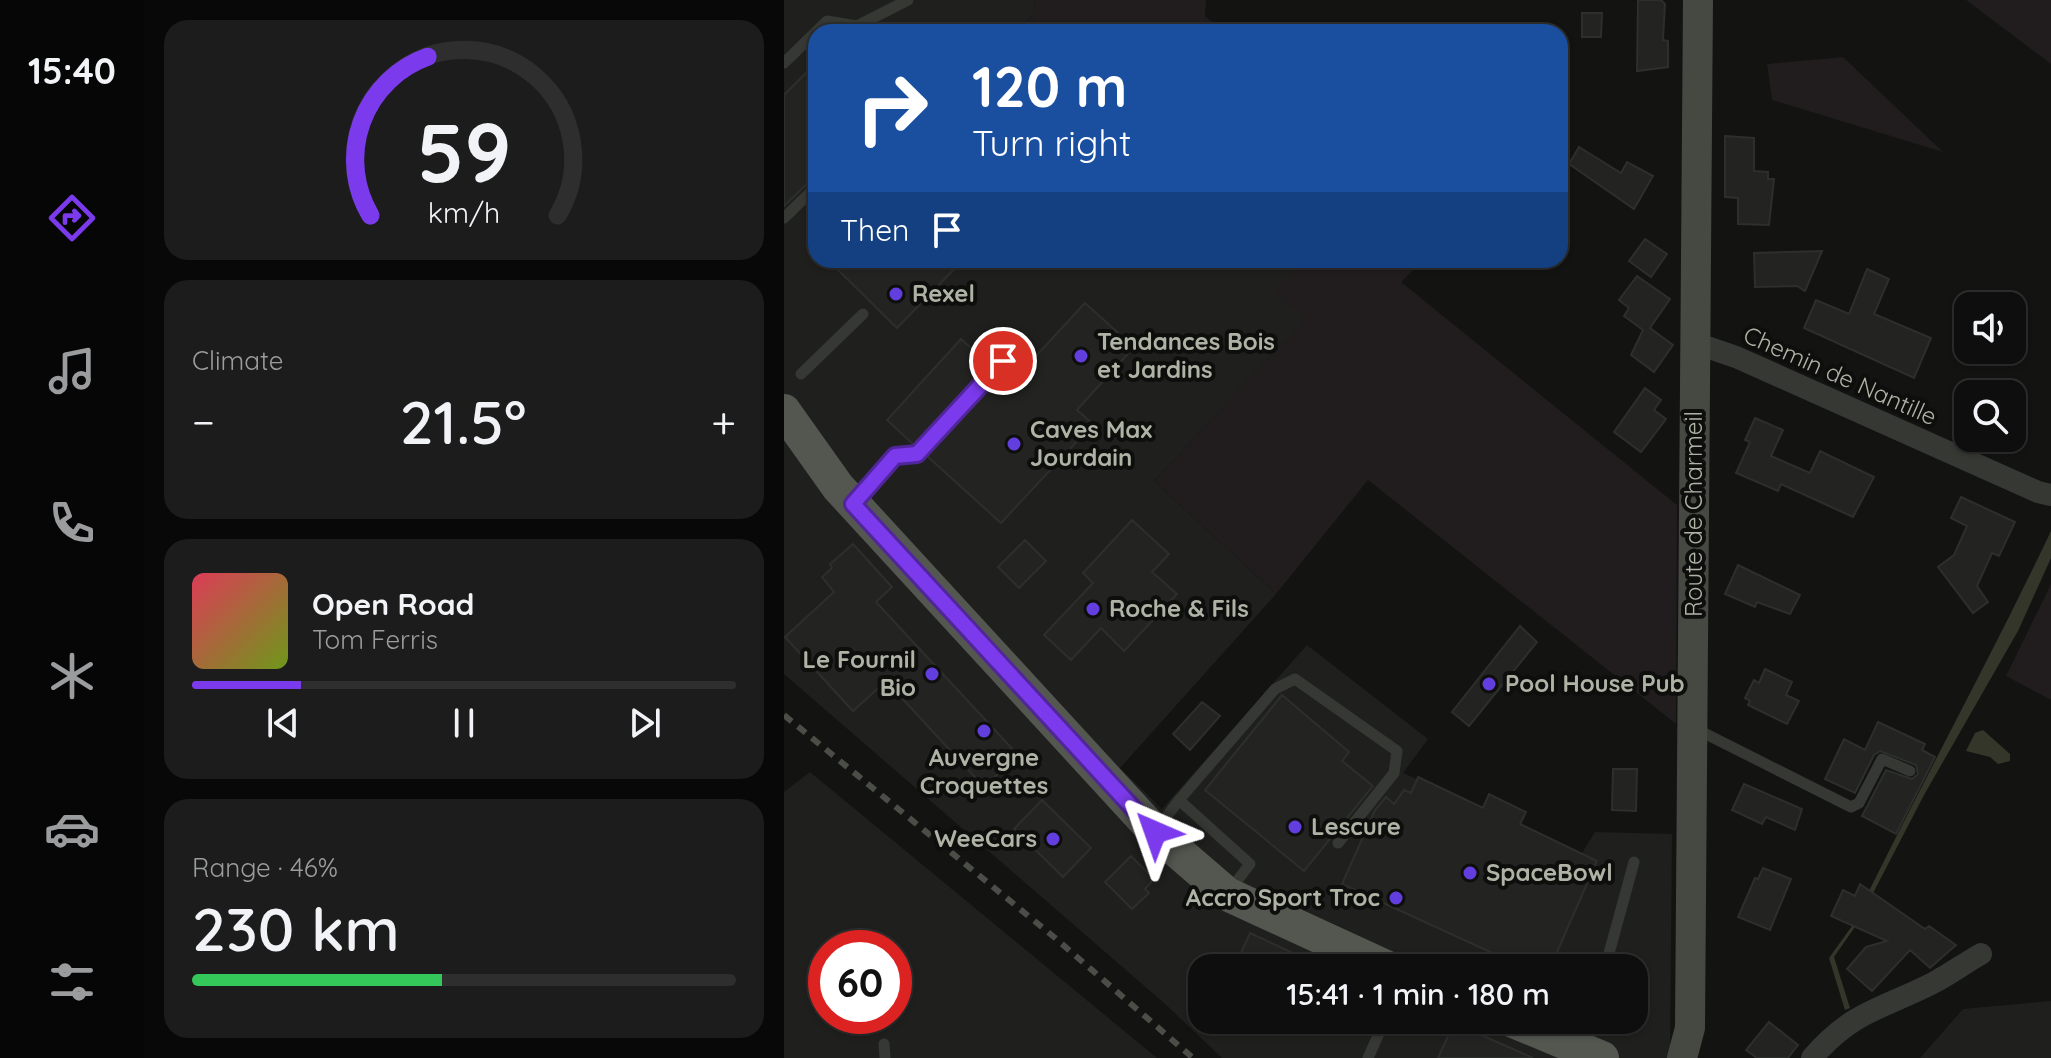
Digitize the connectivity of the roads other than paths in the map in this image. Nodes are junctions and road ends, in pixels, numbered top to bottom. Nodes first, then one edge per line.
1 (908, 0) edge
2 (1698, 0) edge
3 (868, 24) edge
4 (808, 40) edge
5 (784, 63) edge
6 (808, 195) edge
7 (784, 218) edge
8 (863, 314) dead end
9 (990, 338) dead end
10 (1695, 343) junction
11 (801, 374) dead end
12 (784, 411) edge
13 (2051, 495) edge
14 (853, 504) junction
15 (1692, 727) junction
16 (1910, 771) dead end
17 (1179, 800) junction
18 (1155, 832) junction
19 (1338, 843) dead end
20 (1634, 862) dead end
21 (1227, 894) junction
22 (1358, 954) edge
23 (1609, 954) edge
24 (1981, 954) dead end
25 (1690, 1028) junction
26 (1379, 1034) edge
27 (1545, 1034) edge
28 (884, 1044) dead end
29 (885, 1058) edge
30 (1368, 1058) edge
31 (1602, 1058) edge
32 (1659, 1058) edge
33 (1682, 1058) edge
34 (1699, 1058) edge
35 (1812, 1058) edge

1 - 3 lane
2 - 10 main road, Route de Charmeil
4 - 5 lane
6 - 7 lane
8 - 11 lane
9 - 14 lane
10 - 13 street, Chemin de Nantille
10 - 15 main road, Route de Charmeil
12 - 14 main road
14 - 18 main road
15 - 16 lane
15 - 25 main road, Route de Charmeil
17 - 18 lane
17 - 19 lane
17 - 21 lane
18 - 21 main road
20 - 23 lane
21 - 22 main road
24 - 35 street
25 - 32 main road
25 - 33 main road, Route de Charmeil
25 - 34 main road, Route de Charmeil
26 - 30 lane
27 - 31 main road
28 - 29 lane

